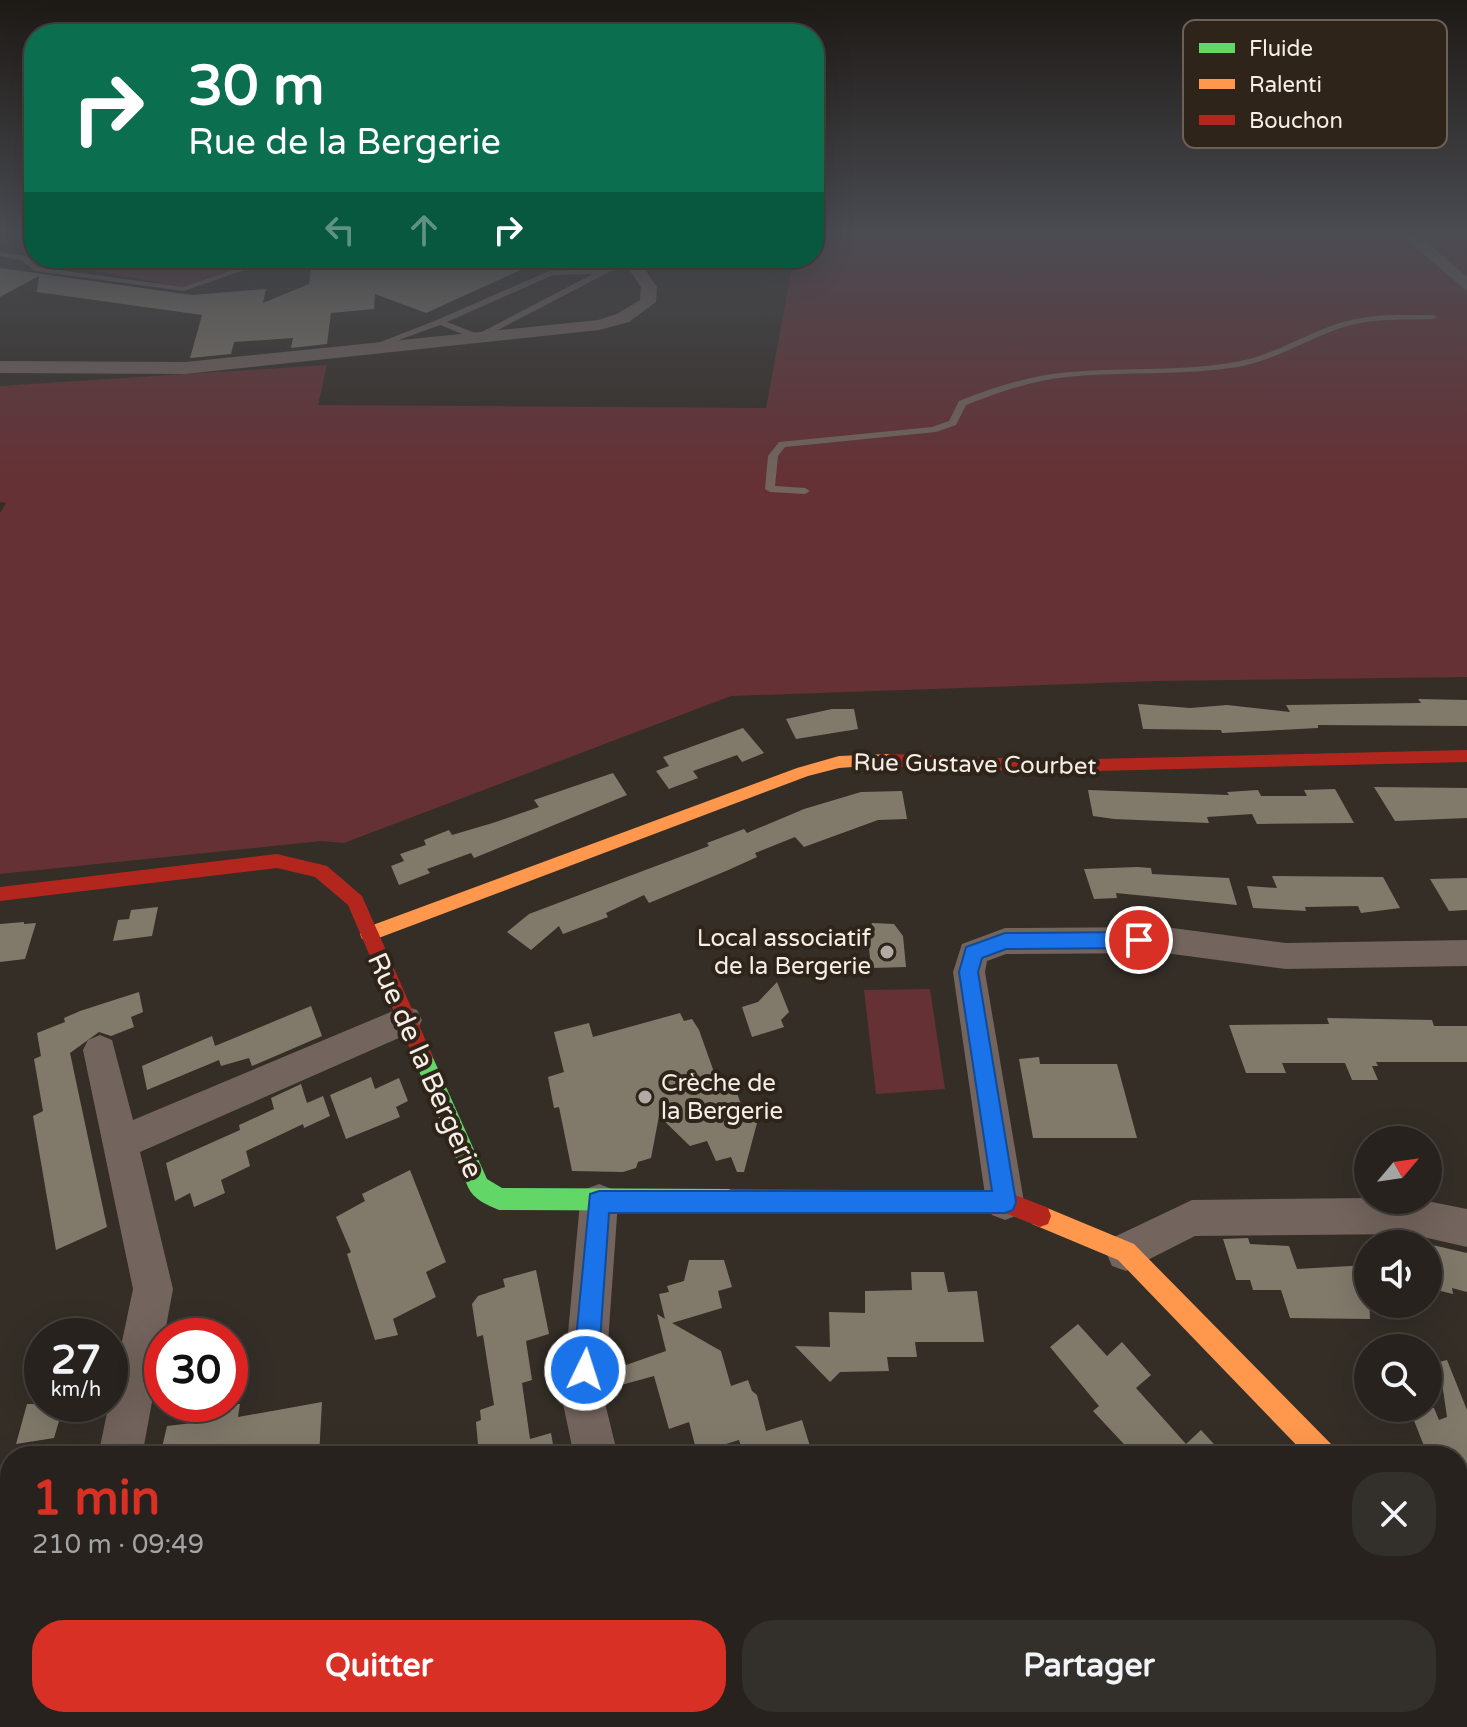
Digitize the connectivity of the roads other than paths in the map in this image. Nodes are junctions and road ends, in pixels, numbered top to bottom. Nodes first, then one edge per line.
1 (455, 316) edge
2 (519, 316) edge
3 (627, 316) edge
4 (1433, 317) dead end
5 (440, 322) junction
6 (478, 337) junction
7 (374, 346) junction
8 (0, 367) edge
9 (805, 491) dead end
10 (1467, 756) edge
11 (0, 894) edge
12 (369, 934) junction
13 (1467, 953) edge
14 (405, 1020) junction
15 (100, 1050) dead end
16 (120, 1143) junction
17 (599, 1202) junction
18 (1005, 1202) junction
19 (1467, 1228) edge
20 (1126, 1252) junction
21 (122, 1446) edge
22 (594, 1446) edge
23 (1315, 1446) edge

1 - 5 lane
2 - 6 lane
3 - 6 street
4 - 9 lane
5 - 6 lane
5 - 7 lane
6 - 7 street
7 - 8 street
10 - 12 street, Rue Gustave Courbet
11 - 12 street, Rue de la Bergerie
12 - 14 street, Rue de la Bergerie
13 - 18 street
14 - 16 street
14 - 17 street, Rue de la Bergerie
15 - 16 street
16 - 21 street
17 - 18 street, Rue de la Bergerie
17 - 22 street
18 - 20 street, Rue de la Bergerie
19 - 20 street
20 - 23 street, Rue de la Bergerie

